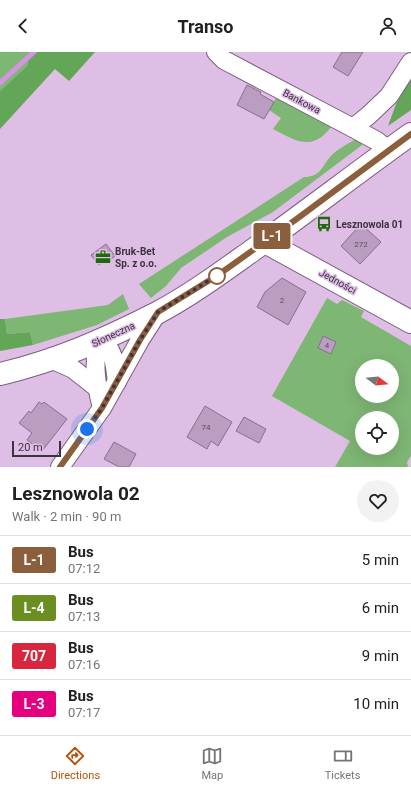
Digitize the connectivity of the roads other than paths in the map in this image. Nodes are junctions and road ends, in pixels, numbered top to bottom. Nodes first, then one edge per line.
1 (216, 52) edge
2 (411, 62) edge
3 (353, 128) junction
4 (411, 134) edge
5 (388, 150) junction
6 (264, 242) junction
7 (158, 312) junction
8 (411, 322) edge
9 (101, 340) junction
10 (53, 360) junction
11 (0, 374) edge
12 (117, 382) junction
13 (102, 399) junction
14 (60, 467) edge

1 - 3 street, Bankowa
2 - 3 street
3 - 5 street, Bankowa
4 - 5 main road, Słoneczna
5 - 6 main road, Słoneczna
6 - 7 main road, Słoneczna
6 - 8 main road, Jedności
7 - 9 main road, Słoneczna
7 - 12 street
9 - 10 main road, Słoneczna
9 - 12 street
9 - 13 street
10 - 11 main road, Słoneczna
10 - 13 street
12 - 13 street
13 - 14 street

